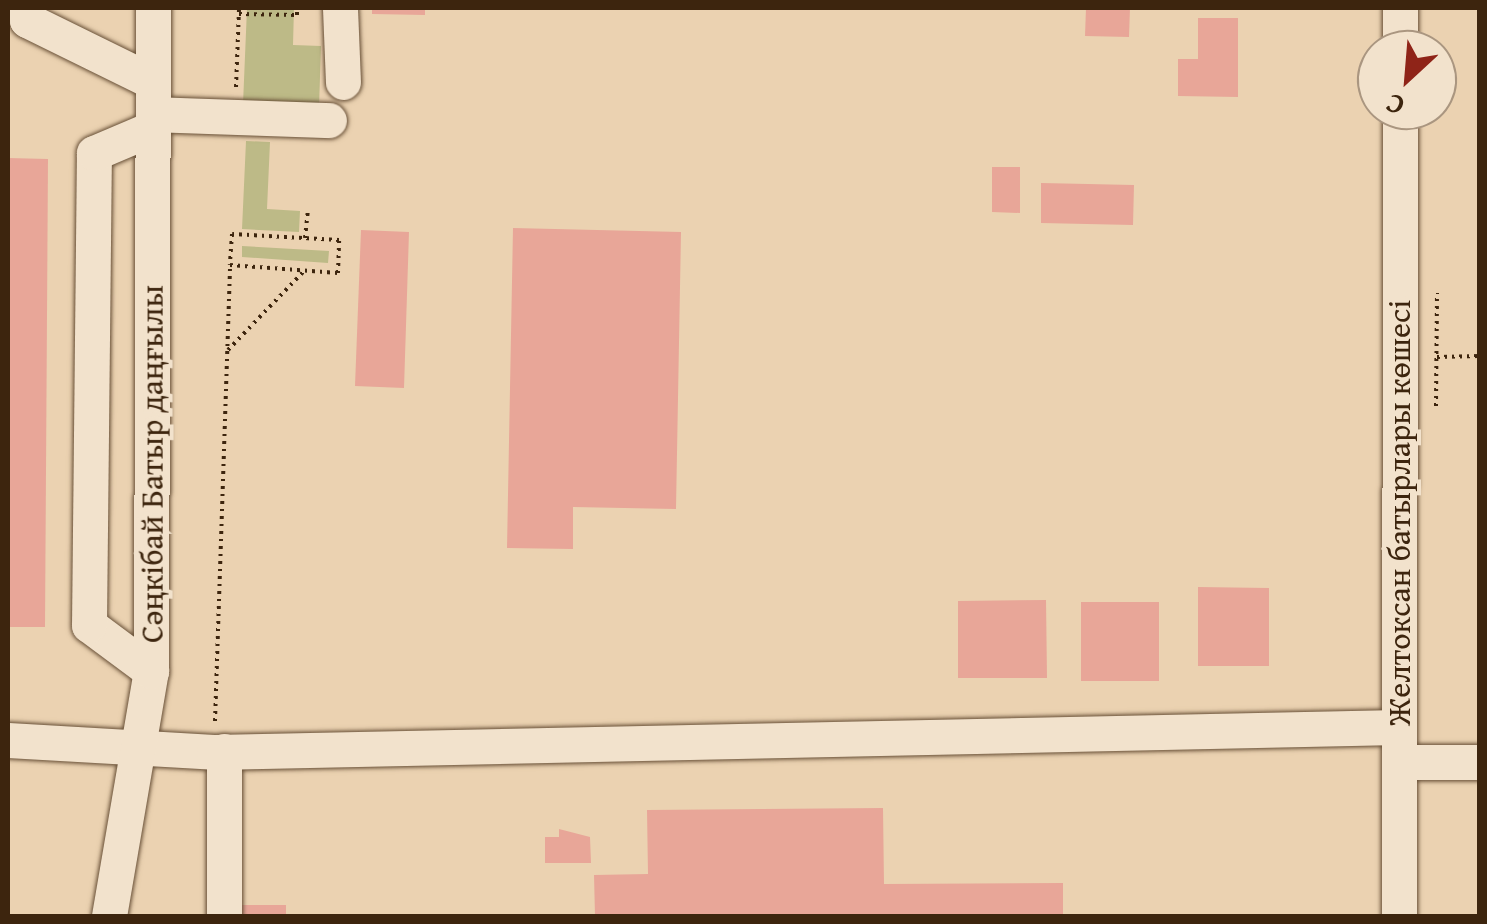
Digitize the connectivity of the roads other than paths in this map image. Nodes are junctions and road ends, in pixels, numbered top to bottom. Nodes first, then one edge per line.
1 (27, 8) edge
2 (153, 8) edge
3 (340, 8) edge
4 (343, 82) dead end
5 (153, 108) junction
6 (329, 120) dead end
7 (1400, 130) edge
8 (151, 671) junction
9 (8, 740) edge
10 (1399, 744) junction
11 (140, 748) junction
12 (219, 752) junction
13 (1480, 762) edge
14 (109, 916) edge
15 (224, 916) edge
16 (1399, 916) edge

1 - 5 street
2 - 5 street, Сәңкібай Батыр даңғылы
3 - 4 street
5 - 6 street
5 - 8 street, Сәңкібай Батыр даңғылы
5 - 8 street
7 - 10 street, Желтоксан батырлары көшесі
8 - 11 street, Сәңкібай Батыр даңғылы
9 - 11 street
10 - 12 street
10 - 13 street
10 - 16 street, Желтоксан батырлары көшесі
11 - 12 street
11 - 14 street, Сәңкібай Батыр даңғылы
12 - 15 street

